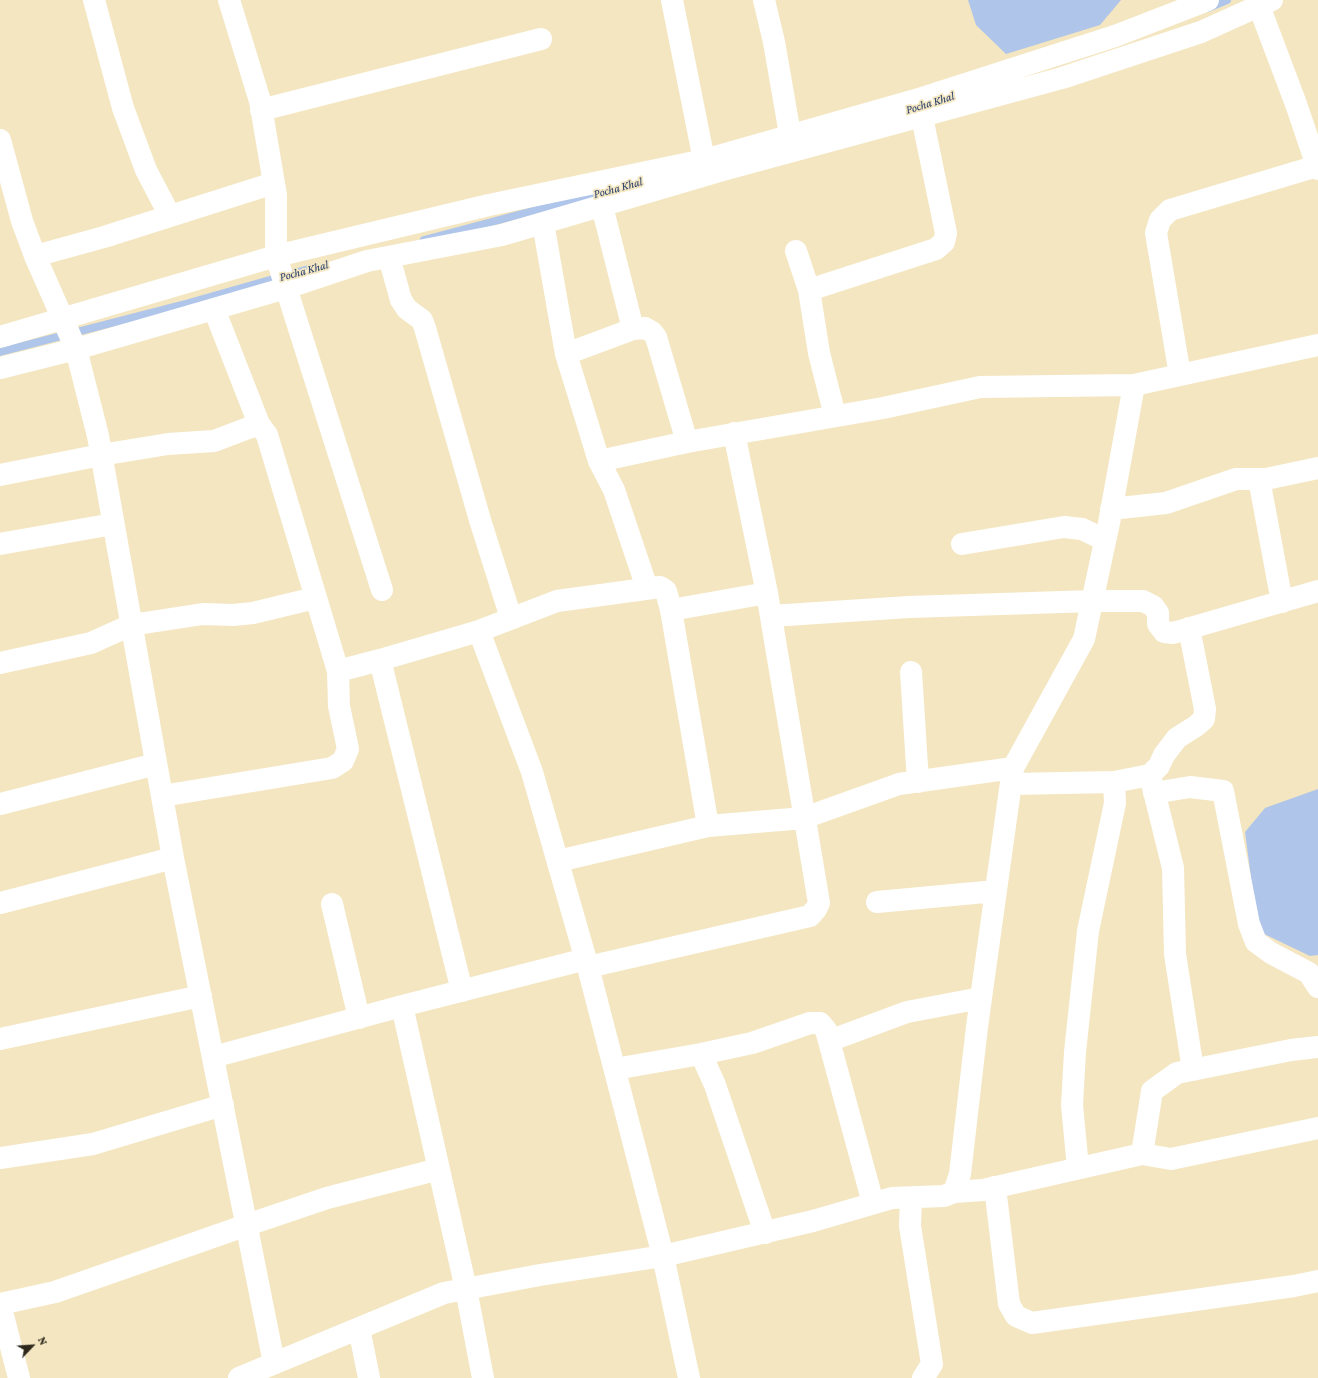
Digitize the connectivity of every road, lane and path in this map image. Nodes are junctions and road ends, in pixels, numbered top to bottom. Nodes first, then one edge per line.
1 (94, 0) edge
2 (230, 0) edge
3 (672, 0) edge
4 (764, 0) edge
5 (1208, 0) edge
6 (1266, 3) edge
7 (541, 39) dead end
8 (261, 110) junction
9 (922, 117) junction
10 (790, 134) junction
11 (0, 140) edge
12 (704, 160) junction
13 (1317, 167) edge
14 (274, 183) junction
15 (602, 206) junction
16 (170, 216) junction
17 (543, 223) junction
18 (796, 251) dead end
19 (36, 256) junction
20 (389, 257) junction
21 (281, 271) junction
22 (809, 290) junction
23 (214, 309) junction
24 (633, 329) junction
25 (69, 332) junction
26 (0, 336) edge
27 (1318, 345) edge
28 (566, 354) junction
29 (0, 368) edge
30 (1180, 375) junction
31 (1134, 385) junction
32 (835, 416) junction
33 (259, 424) junction
34 (734, 433) junction
35 (687, 442) junction
36 (101, 455) junction
37 (599, 461) junction
38 (1318, 468) edge
39 (0, 475) edge
40 (1259, 479) junction
41 (1111, 509) junction
42 (113, 524) junction
43 (1105, 540) junction
44 (0, 544) edge
45 (962, 544) dead end
46 (647, 588) junction
47 (382, 590) dead end
48 (1318, 591) edge
49 (767, 593) junction
50 (315, 598) junction
51 (1093, 601) junction
52 (1282, 602) junction
53 (671, 610) junction
54 (771, 616) junction
55 (511, 618) junction
56 (131, 625) junction
57 (1189, 628) junction
58 (479, 631) junction
59 (380, 660) junction
60 (0, 663) edge
61 (338, 671) junction
62 (911, 672) dead end
63 (156, 764) junction
64 (1012, 776) junction
65 (918, 782) junction
66 (1114, 782) junction
67 (1152, 784) junction
68 (162, 796) junction
69 (0, 804) edge
70 (804, 818) junction
71 (708, 826) junction
72 (173, 858) junction
73 (558, 861) junction
74 (996, 891) junction
75 (877, 902) dead end
76 (0, 903) edge
77 (332, 904) dead end
78 (587, 963) junction
79 (1318, 987) edge
80 (462, 991) junction
81 (201, 996) junction
82 (981, 998) junction
83 (402, 1006) junction
84 (359, 1018) junction
85 (0, 1039) edge
86 (829, 1041) junction
87 (1318, 1047) edge
88 (700, 1054) junction
89 (213, 1058) junction
90 (615, 1069) junction
91 (1193, 1070) junction
92 (223, 1105) junction
93 (1318, 1128) edge
94 (1142, 1154) junction
95 (0, 1158) edge
96 (1078, 1168) junction
97 (438, 1169) junction
98 (994, 1187) junction
99 (954, 1192) junction
100 (911, 1198) junction
101 (873, 1203) junction
102 (246, 1225) junction
103 (765, 1233) junction
104 (663, 1256) junction
105 (1318, 1281) edge
106 (466, 1289) junction
107 (0, 1304) edge
108 (359, 1328) junction
109 (274, 1364) junction
110 (930, 1373) edge
111 (245, 1377) edge
112 (19, 1378) edge
113 (369, 1378) edge
114 (483, 1378) edge
115 (689, 1378) edge

1 - 16 street
2 - 8 street
3 - 12 street
4 - 10 street
5 - 10 street
6 - 9 street
6 - 13 street
7 - 8 street
8 - 14 street
9 - 15 street
9 - 22 street
10 - 12 street
11 - 19 street
12 - 21 street
13 - 30 street
14 - 16 street
14 - 21 street
15 - 17 street
15 - 24 street
16 - 19 street
17 - 20 street
17 - 28 street
18 - 22 street
19 - 25 street
20 - 21 street
20 - 55 street
21 - 23 street
21 - 25 street
21 - 47 street
22 - 32 street
23 - 25 street
23 - 33 street
24 - 28 street
24 - 35 street
25 - 26 street
25 - 29 street
25 - 36 street
27 - 30 street
28 - 37 street
30 - 31 street
31 - 32 street
31 - 41 street
32 - 34 street
33 - 36 street
33 - 50 street
34 - 35 street
34 - 49 street
35 - 37 street
36 - 39 street
36 - 42 street
37 - 46 street
38 - 40 street
40 - 41 street
40 - 52 street
41 - 43 street
42 - 44 street
42 - 56 street
43 - 45 street
43 - 51 street
46 - 53 street
46 - 55 street
48 - 52 street
49 - 53 street
49 - 54 street
50 - 56 street
50 - 61 street
51 - 54 street
51 - 57 street
51 - 64 street
52 - 57 street
53 - 71 street
54 - 70 street
55 - 58 street
56 - 60 street
56 - 63 street
57 - 67 street
58 - 59 street
58 - 73 street
59 - 61 street
59 - 80 street
61 - 68 street
62 - 65 street
63 - 68 street
63 - 69 street
64 - 65 street
64 - 66 street
64 - 74 street
65 - 70 street
66 - 67 street
66 - 96 street
67 - 79 street
67 - 91 street
68 - 72 street
70 - 71 street
70 - 78 street
71 - 73 street
72 - 76 street
72 - 81 street
73 - 78 street
74 - 75 street
74 - 82 street
77 - 84 street
78 - 80 street
78 - 90 street
80 - 83 street
81 - 85 street
81 - 89 street
82 - 86 street
82 - 99 street
83 - 84 street
83 - 97 street
84 - 89 street
86 - 88 street
86 - 101 street
87 - 91 street
88 - 90 street
88 - 103 street
89 - 92 street
90 - 104 street
91 - 94 street
92 - 95 street
92 - 102 street
93 - 94 street
94 - 96 street
96 - 98 street
97 - 102 street
97 - 106 street
98 - 99 street
98 - 105 street
99 - 100 street
100 - 101 street
100 - 110 street
101 - 103 street
102 - 107 street
102 - 109 street
103 - 104 street
104 - 106 street
104 - 115 street
106 - 108 street
106 - 114 street
107 - 112 street
108 - 109 street
108 - 113 street
109 - 111 street

